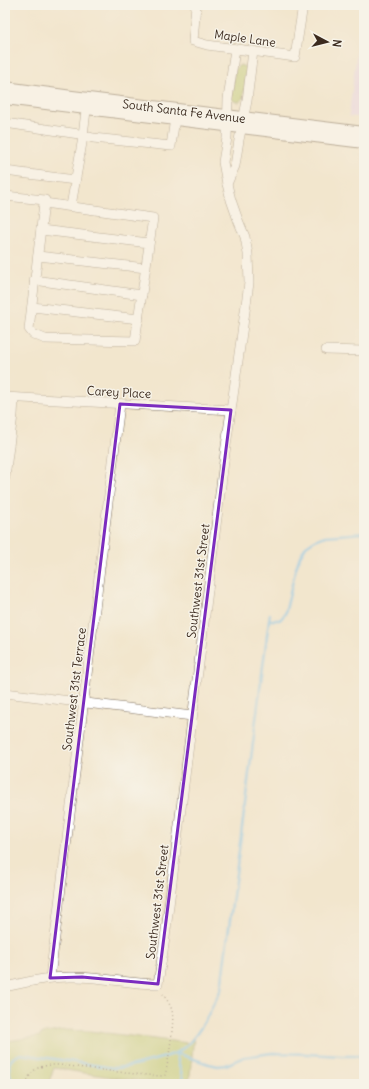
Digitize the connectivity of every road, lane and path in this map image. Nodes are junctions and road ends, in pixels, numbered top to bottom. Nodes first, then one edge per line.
1 (196, 5) edge
2 (303, 5) edge
3 (235, 49) junction
4 (253, 51) junction
5 (5, 88) edge
6 (5, 98) edge
7 (87, 103) junction
8 (175, 118) junction
9 (228, 120) junction
10 (243, 122) junction
11 (5, 123) edge
12 (364, 133) edge
13 (83, 135) junction
14 (364, 142) edge
15 (5, 171) edge
16 (75, 180) junction
17 (227, 184) junction
18 (5, 196) edge
19 (44, 202) junction
20 (71, 206) junction
21 (41, 230) junction
22 (149, 243) junction
23 (38, 256) junction
24 (146, 268) junction
25 (34, 281) junction
26 (142, 295) junction
27 (32, 307) junction
28 (138, 319) junction
29 (326, 350) dead end
30 (364, 351) edge
31 (9, 397) edge
32 (120, 404) junction
33 (231, 410) junction
34 (5, 477) edge
35 (5, 693) edge
36 (84, 703) junction
37 (192, 716) junction
38 (50, 978) junction
39 (5, 987) edge
40 (163, 994) dead end
41 (26, 1084) edge

1 - 3 street, Maple Lane
2 - 4 street, Maple Lane
3 - 4 street, Maple Lane
3 - 9 street, Southwest 31st Street
4 - 10 street
5 - 7 main road, South Santa Fe Avenue
6 - 7 main road, South Santa Fe Avenue
7 - 8 main road, South Santa Fe Avenue
7 - 9 main road, South Santa Fe Avenue
7 - 13 street
8 - 9 main road, South Santa Fe Avenue
8 - 13 street
9 - 10 main road, South Santa Fe Avenue
9 - 17 street, Southwest 31st Street
10 - 12 main road, South Santa Fe Avenue
10 - 14 main road, South Santa Fe Avenue
10 - 17 street
11 - 13 street
13 - 16 street
15 - 16 street
16 - 20 street
17 - 33 street, Southwest 31st Street
18 - 19 street
19 - 20 street
19 - 21 street
20 - 22 street
21 - 22 street
21 - 23 street
22 - 24 street
23 - 24 street
23 - 25 street
24 - 26 street
25 - 26 street
25 - 27 street
26 - 28 street
27 - 28 street
27 - 28 street
29 - 30 street
31 - 32 street, Carey Place
31 - 34 street
32 - 33 street, Carey Place
32 - 36 street, Southwest 31st Terrace
33 - 37 street, Southwest 31st Street
35 - 36 street
36 - 37 street
36 - 38 street, Southwest 31st Terrace
37 - 38 street, Southwest 31st Street
38 - 39 street
40 - 41 path

